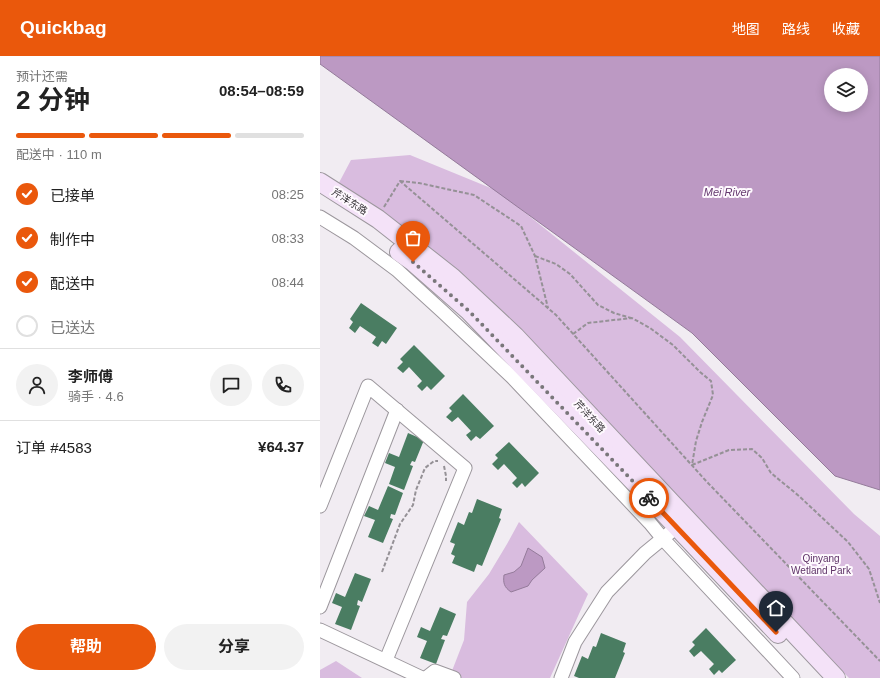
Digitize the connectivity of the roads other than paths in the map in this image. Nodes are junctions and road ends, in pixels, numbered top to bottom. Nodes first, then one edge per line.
1 (320, 182) edge
2 (320, 196) edge
3 (320, 217) edge
4 (397, 410) junction
5 (320, 506) edge
6 (682, 523) junction
7 (662, 539) junction
8 (320, 607) edge
9 (320, 630) edge
10 (386, 660) junction
11 (422, 678) edge
12 (426, 678) edge
13 (454, 678) edge
14 (561, 678) edge
15 (793, 678) edge
16 (820, 678) edge
17 (836, 678) edge

1 - 6 main road, 芹洋东路
2 - 6 main road, 芹洋东路
3 - 7 street
4 - 5 street
4 - 8 street
4 - 10 street
6 - 7 street
6 - 16 main road, 芹洋东路
6 - 17 main road, 芹洋东路
7 - 14 street
7 - 15 street
9 - 10 street
10 - 11 street
12 - 13 street

